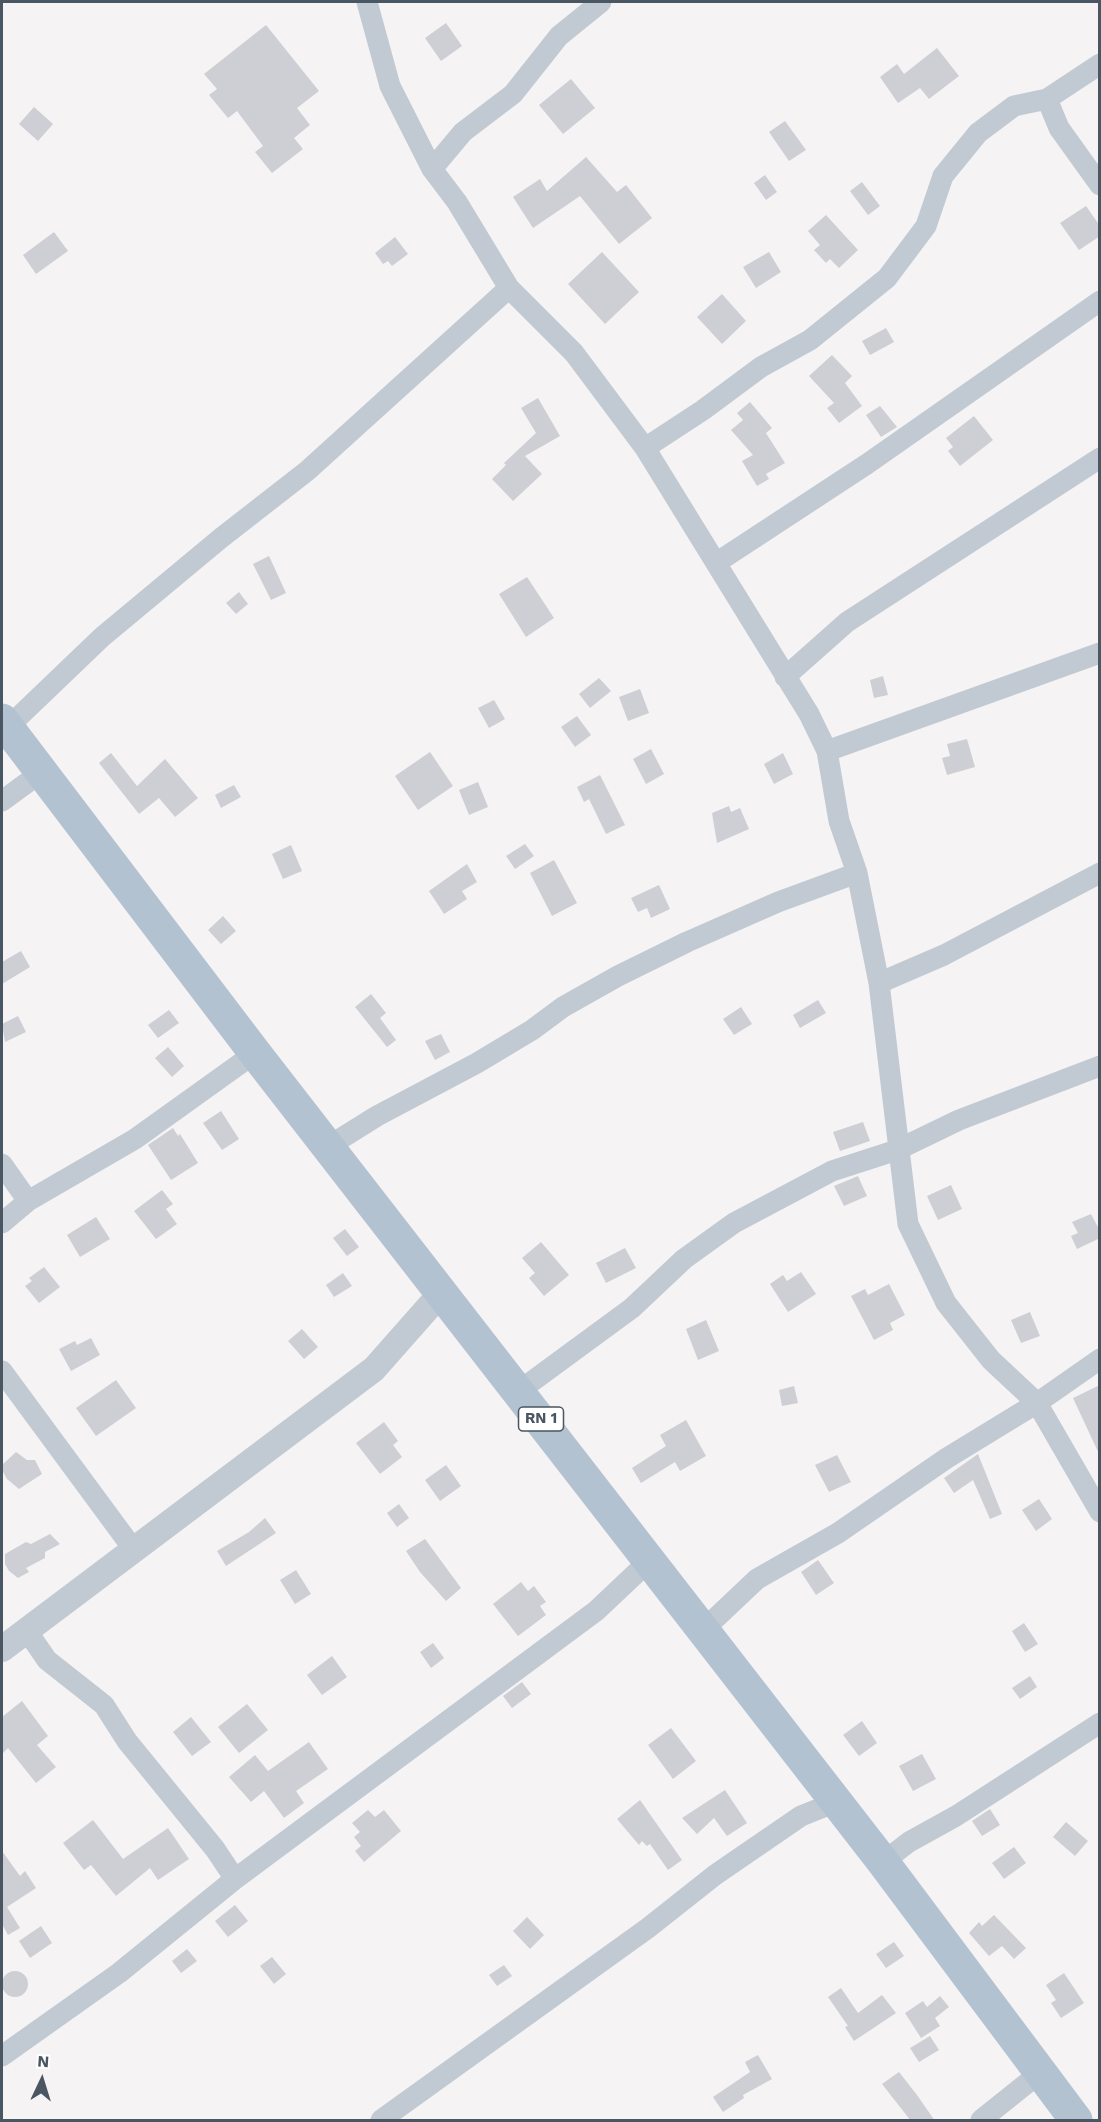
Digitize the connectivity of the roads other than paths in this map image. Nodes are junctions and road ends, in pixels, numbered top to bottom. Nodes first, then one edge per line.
1 (367, 2) edge
2 (601, 2) edge
3 (1100, 64) edge
4 (1047, 99) junction
5 (432, 169) junction
6 (1100, 185) edge
7 (509, 288) junction
8 (1100, 301) edge
9 (645, 448) junction
10 (1100, 458) edge
11 (716, 563) junction
12 (1100, 653) edge
13 (785, 677) junction
14 (4, 724) edge
15 (827, 751) junction
16 (43, 771) junction
17 (2, 801) edge
18 (857, 873) junction
19 (1100, 873) edge
20 (879, 983) junction
21 (255, 1053) junction
22 (1100, 1066) edge
23 (329, 1146) junction
24 (897, 1150) junction
25 (2, 1164) edge
26 (28, 1201) junction
27 (2, 1223) edge
28 (441, 1292) junction
29 (1100, 1359) edge
30 (2, 1371) edge
31 (519, 1390) junction
32 (1038, 1402) junction
33 (1100, 1512) edge
34 (134, 1550) junction
35 (649, 1561) junction
36 (27, 1631) junction
37 (702, 1631) junction
38 (2, 1648) edge
39 (1100, 1723) edge
40 (836, 1802) junction
41 (883, 1862) junction
42 (235, 1879) junction
43 (2, 2056) edge
44 (1041, 2072) junction
45 (381, 2121) edge
46 (981, 2121) edge
47 (1076, 2121) edge

1 - 5 street
2 - 5 street
3 - 4 street
4 - 6 street
4 - 9 street
5 - 7 street
7 - 9 street
7 - 14 street
8 - 11 street
9 - 11 street
10 - 13 street
11 - 13 street
12 - 15 street
13 - 15 street
14 - 16 main road, RN 1
15 - 18 street
16 - 17 street
16 - 21 main road, RN 1
18 - 20 street
18 - 23 street
19 - 20 street
20 - 24 street
21 - 23 main road, RN 1
21 - 26 street
22 - 24 street
23 - 28 main road, RN 1
24 - 31 street
24 - 32 street
25 - 26 street
26 - 27 street
28 - 31 main road, RN 1
28 - 34 street
29 - 32 street
30 - 34 street
31 - 35 main road, RN 1
32 - 33 street
32 - 37 street
34 - 36 street
35 - 37 main road, RN 1
35 - 42 street
36 - 38 street
36 - 42 street
37 - 40 main road, RN 1
39 - 41 street
40 - 41 main road, RN 1
40 - 45 street
41 - 44 main road, RN 1
42 - 43 street
44 - 46 street
44 - 47 main road, RN 1

